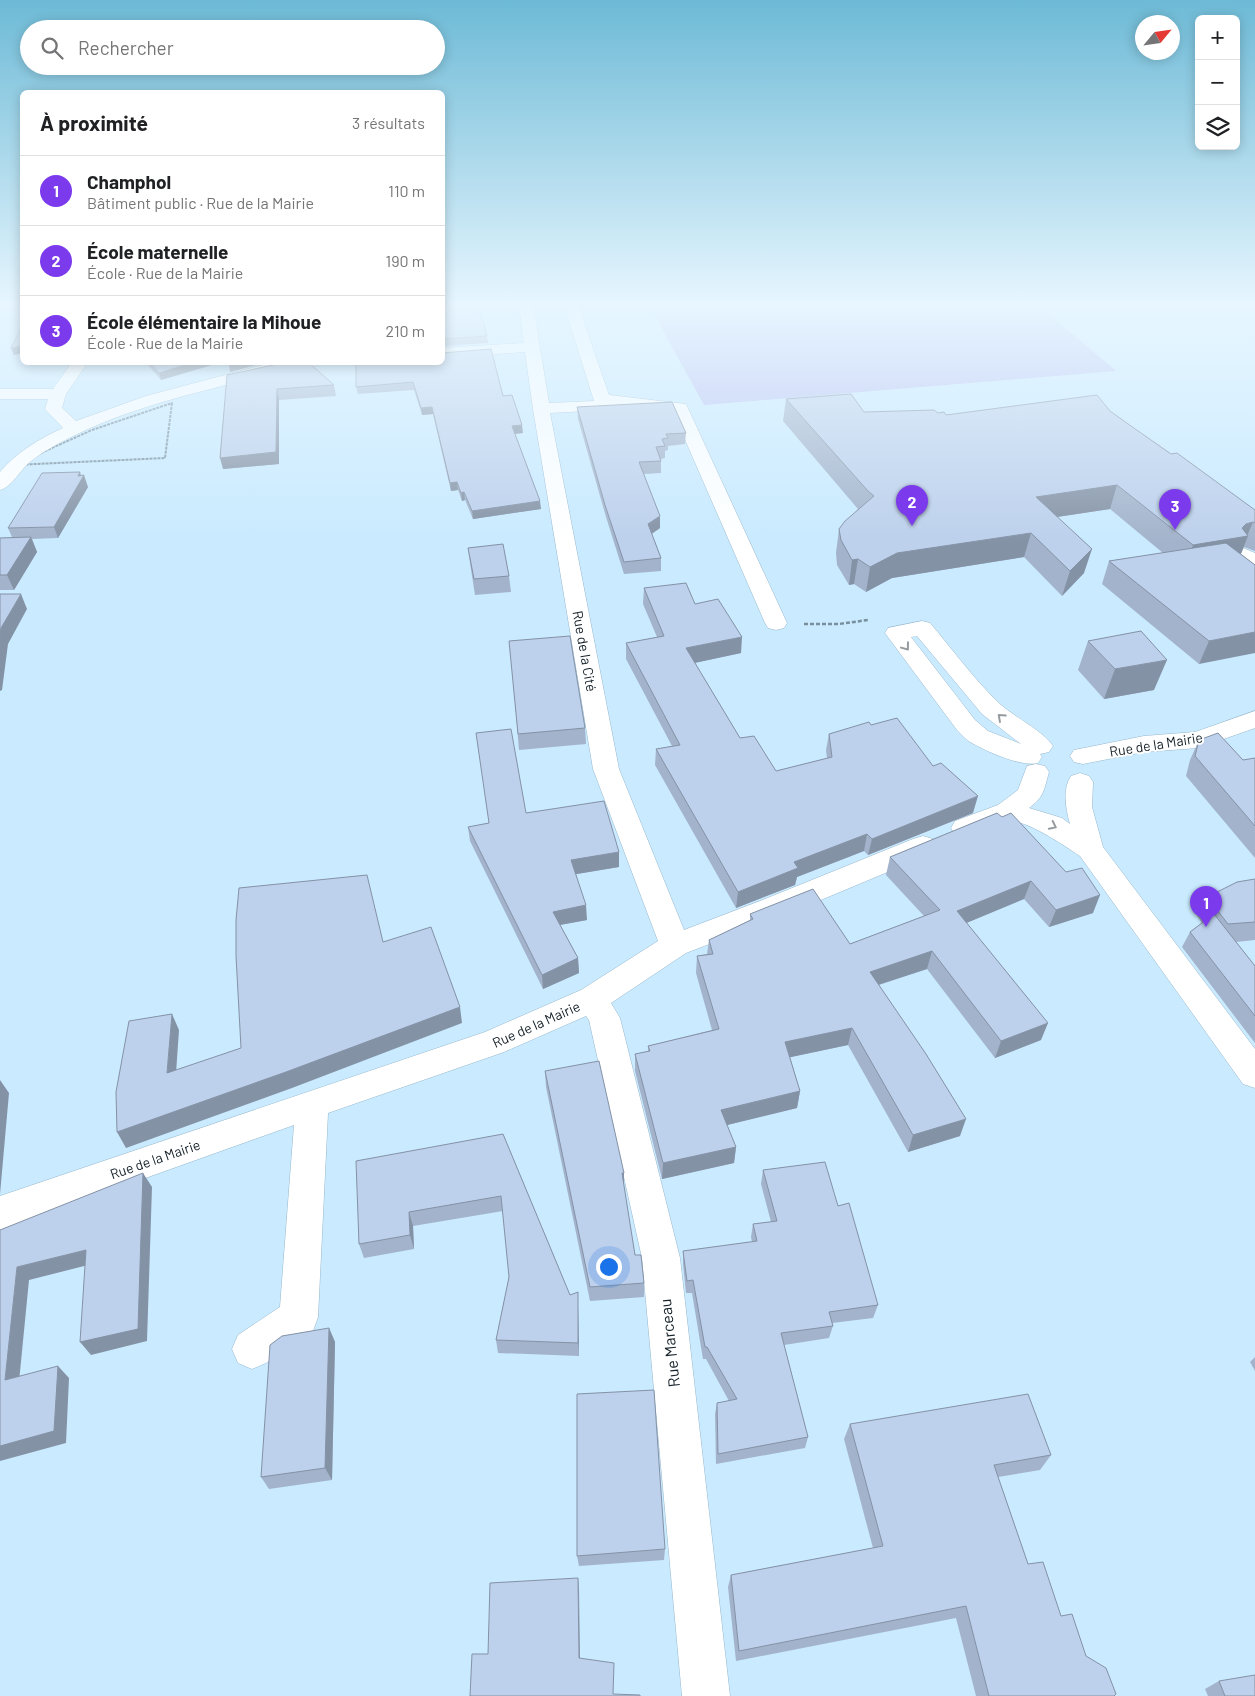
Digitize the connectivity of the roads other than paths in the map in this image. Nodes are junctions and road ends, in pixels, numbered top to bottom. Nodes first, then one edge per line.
1 (65, 384) edge
2 (207, 384) edge
3 (538, 384) edge
4 (598, 384) edge
5 (0, 394) edge
6 (58, 394) junction
7 (603, 399) junction
8 (542, 409) junction
9 (73, 428) junction
10 (0, 484) edge
11 (776, 623) road end
12 (922, 628) road end
13 (1255, 719) edge
14 (1083, 756) junction
15 (1035, 758) junction
16 (1080, 782) junction
17 (1007, 811) junction
18 (1090, 849) junction
19 (675, 945) junction
20 (592, 999) junction
21 (1255, 1074) edge
22 (312, 1104) junction
23 (0, 1213) edge
24 (252, 1349) dead end
25 (706, 1696) edge

1 - 6 street
2 - 9 street
3 - 8 street, Rue de la Cité
4 - 7 street
5 - 6 street
6 - 9 street
7 - 8 street
7 - 11 street
8 - 19 street, Rue de la Cité
9 - 10 street
12 - 15 street
13 - 14 street, Rue de la Mairie
14 - 15 street
14 - 16 street
15 - 16 street
15 - 17 street, Rue de la Mairie
16 - 18 street
17 -> 18 street
17 - 19 street, Rue de la Mairie
18 - 21 street
19 - 20 street, Rue de la Mairie
20 - 22 street, Rue de la Mairie
20 - 25 street, Rue Marceau
22 - 23 street, Rue de la Mairie
22 - 24 street

